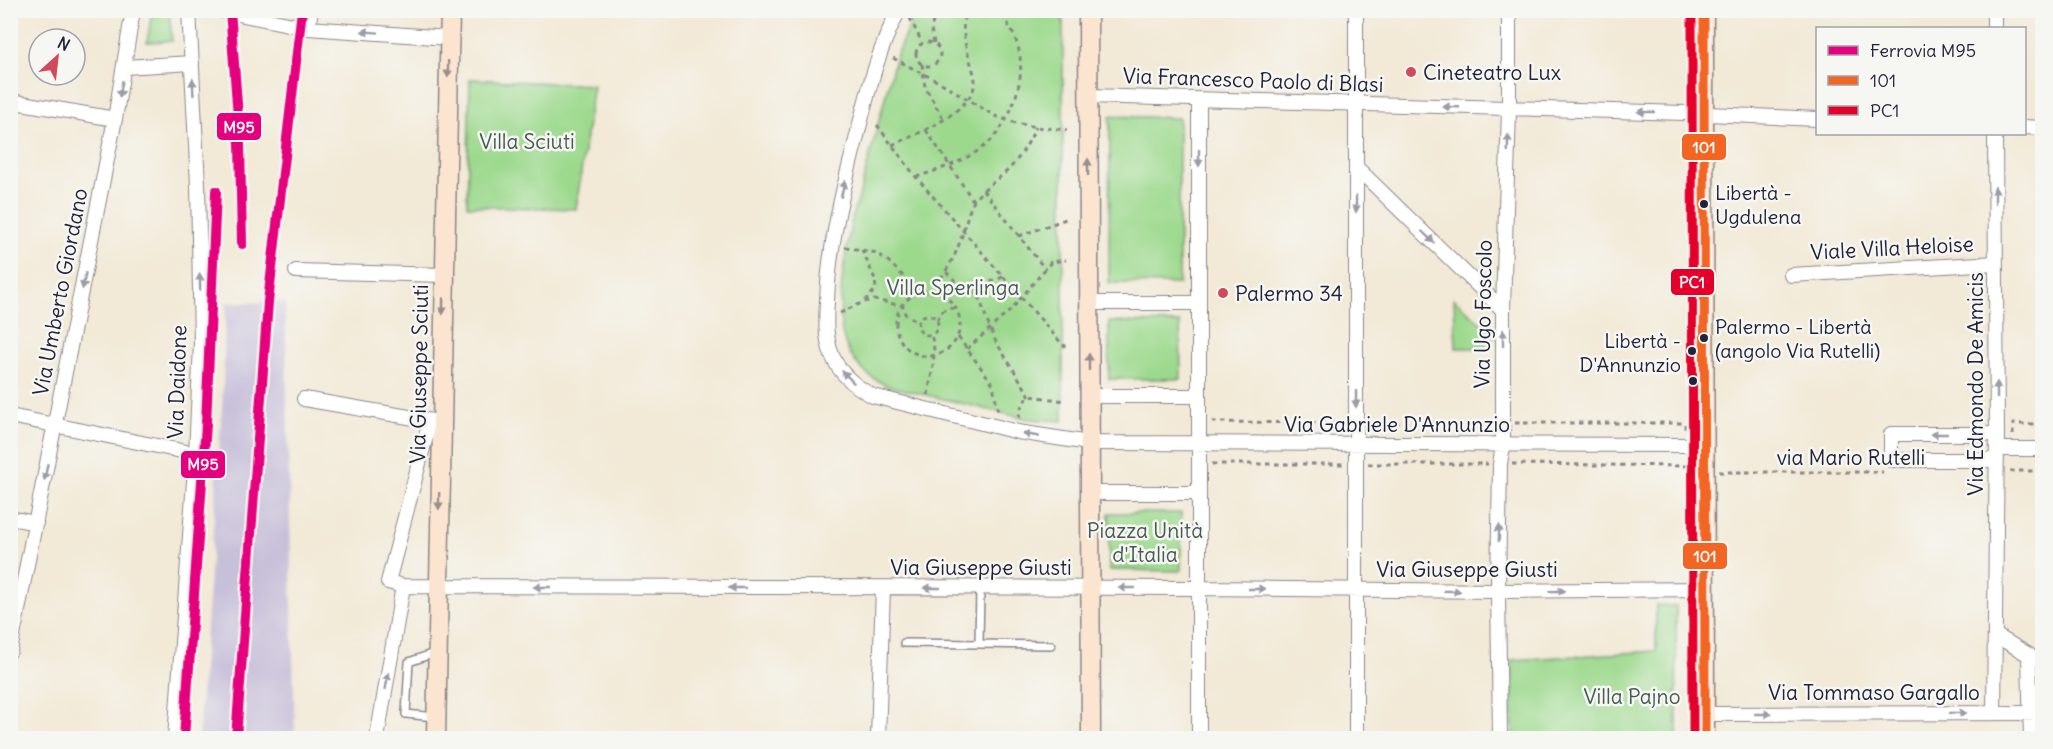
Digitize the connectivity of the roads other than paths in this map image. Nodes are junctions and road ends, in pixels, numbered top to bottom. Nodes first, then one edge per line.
1 (133, 10) edge
2 (189, 10) edge
3 (219, 10) edge
4 (311, 10) edge
5 (450, 10) edge
6 (1088, 10) edge
7 (1356, 10) edge
8 (1509, 10) edge
9 (1704, 10) edge
10 (1994, 10) edge
11 (904, 14) edge
12 (1994, 27) edge
13 (308, 28) junction
14 (449, 38) junction
15 (192, 63) junction
16 (124, 67) junction
17 (1088, 96) junction
18 (1199, 99) junction
19 (10, 102) edge
20 (1356, 104) junction
21 (1509, 109) junction
22 (1704, 114) junction
23 (115, 119) junction
24 (1816, 119) edge
25 (2026, 127) edge
26 (2043, 128) edge
27 (1995, 135) edge
28 (1356, 167) junction
29 (1996, 263) junction
30 (296, 271) dead end
31 (444, 275) junction
32 (1791, 275) dead end
33 (1089, 303) junction
34 (1198, 303) junction
35 (1503, 310) junction
36 (1089, 396) junction
37 (1198, 396) junction
38 (304, 399) dead end
39 (10, 416) edge
40 (435, 422) junction
41 (56, 425) junction
42 (1997, 434) junction
43 (1089, 443) junction
44 (1199, 444) junction
45 (1356, 445) junction
46 (1503, 445) junction
47 (1705, 445) junction
48 (2043, 448) edge
49 (196, 454) junction
50 (1997, 455) junction
51 (1089, 493) junction
52 (1199, 493) junction
53 (10, 518) edge
54 (36, 523) junction
55 (403, 586) junction
56 (437, 587) junction
57 (883, 588) junction
58 (980, 588) junction
59 (1089, 588) junction
60 (1199, 588) junction
61 (1705, 589) junction
62 (1357, 590) junction
63 (1498, 591) junction
64 (1995, 635) junction
65 (904, 643) dead end
66 (979, 644) junction
67 (1050, 645) dead end
68 (10, 651) edge
69 (436, 652) junction
70 (1994, 713) junction
71 (2037, 713) edge
72 (1705, 714) junction
73 (436, 717) junction
74 (175, 738) edge
75 (377, 738) edge
76 (436, 738) edge
77 (878, 738) edge
78 (1091, 738) edge
79 (1199, 738) edge
80 (1356, 738) edge
81 (1500, 738) edge
82 (1705, 738) edge
83 (2031, 738) edge

1 - 16 street, Via Umberto Giordano
2 - 15 street, Via Daidone
3 - 13 street
4 - 13 street
5 - 14 street, Via Giuseppe Sciuti
6 - 17 street
7 - 20 street
8 - 21 street, Via Ugo Foscolo
9 - 22 street
10 - 12 street
43 -> 11 street, Via Gabriele D'Annunzio
14 -> 13 street
14 -> 31 street, Via Giuseppe Sciuti
15 - 16 street
49 -> 15 street, Via Daidone
16 -> 23 street, Via Umberto Giordano
17 - 18 street, Via Francesco Paolo di Blasi
33 -> 17 street
18 - 20 street, Via Francesco Paolo di Blasi
18 -> 34 street
19 - 23 street
21 -> 20 street, Via Francesco Paolo di Blasi
20 - 28 street
22 -> 21 street, Via Francesco Paolo di Blasi
35 -> 21 street, Via Ugo Foscolo
22 - 24 street, Via Francesco Paolo di Blasi
22 - 47 street
23 -> 41 street, Via Umberto Giordano
25 - 26 street
29 -> 27 street, Via Edmondo De Amicis
28 -> 35 street
28 -> 45 street
29 - 32 street, Viale Villa Heloise
42 -> 29 street, Via Edmondo De Amicis
30 - 31 street
31 -> 40 street, Via Giuseppe Sciuti
33 - 34 street
36 -> 33 street
34 - 37 street
46 -> 35 street, Via Ugo Foscolo
36 - 37 street
36 - 43 street
37 - 44 street
38 - 40 street
39 - 41 street
40 - 55 street
40 -> 56 street, Via Giuseppe Sciuti
41 - 49 street
41 -> 54 street, Via Umberto Giordano
42 - 50 street, Via Edmondo De Amicis
42 -> 50 street
43 - 44 street, Via Gabriele D'Annunzio
43 - 51 street
44 - 45 street, Via Gabriele D'Annunzio
44 - 52 street
45 - 46 street, Via Gabriele D'Annunzio
45 - 62 street
46 - 47 street, Via Gabriele D'Annunzio
63 -> 46 street, Via Ugo Foscolo
47 - 61 street
48 - 50 street
49 - 74 street, Via Daidone
50 - 64 street, Via Edmondo De Amicis
51 - 52 street
51 - 59 street
52 - 60 street
53 - 54 street
54 - 68 street, Via Umberto Giordano
55 - 56 street, Via Giuseppe Giusti
75 -> 55 street
57 -> 56 street, Via Giuseppe Giusti
56 - 69 street, Via Giuseppe Sciuti
58 -> 57 street, Via Giuseppe Giusti
57 - 77 street
58 - 59 street, Via Giuseppe Giusti
58 - 66 lane
60 -> 59 street, Via Giuseppe Giusti
59 - 78 street
60 -> 62 street, Via Giuseppe Giusti
60 - 79 street
63 -> 61 street, Via Giuseppe Giusti
61 - 72 street
62 -> 63 street, Via Giuseppe Giusti
62 - 80 street
63 - 81 street, Via Ugo Foscolo
64 - 70 street, Via Edmondo De Amicis
64 - 71 street
65 - 66 lane
66 - 67 lane
69 - 73 street, Via Giuseppe Sciuti
69 - 73 lane
70 - 71 street, Via Tommaso Gargallo
72 -> 70 street, Via Tommaso Gargallo
71 - 83 street
72 - 82 street
73 - 76 street, Via Giuseppe Sciuti

